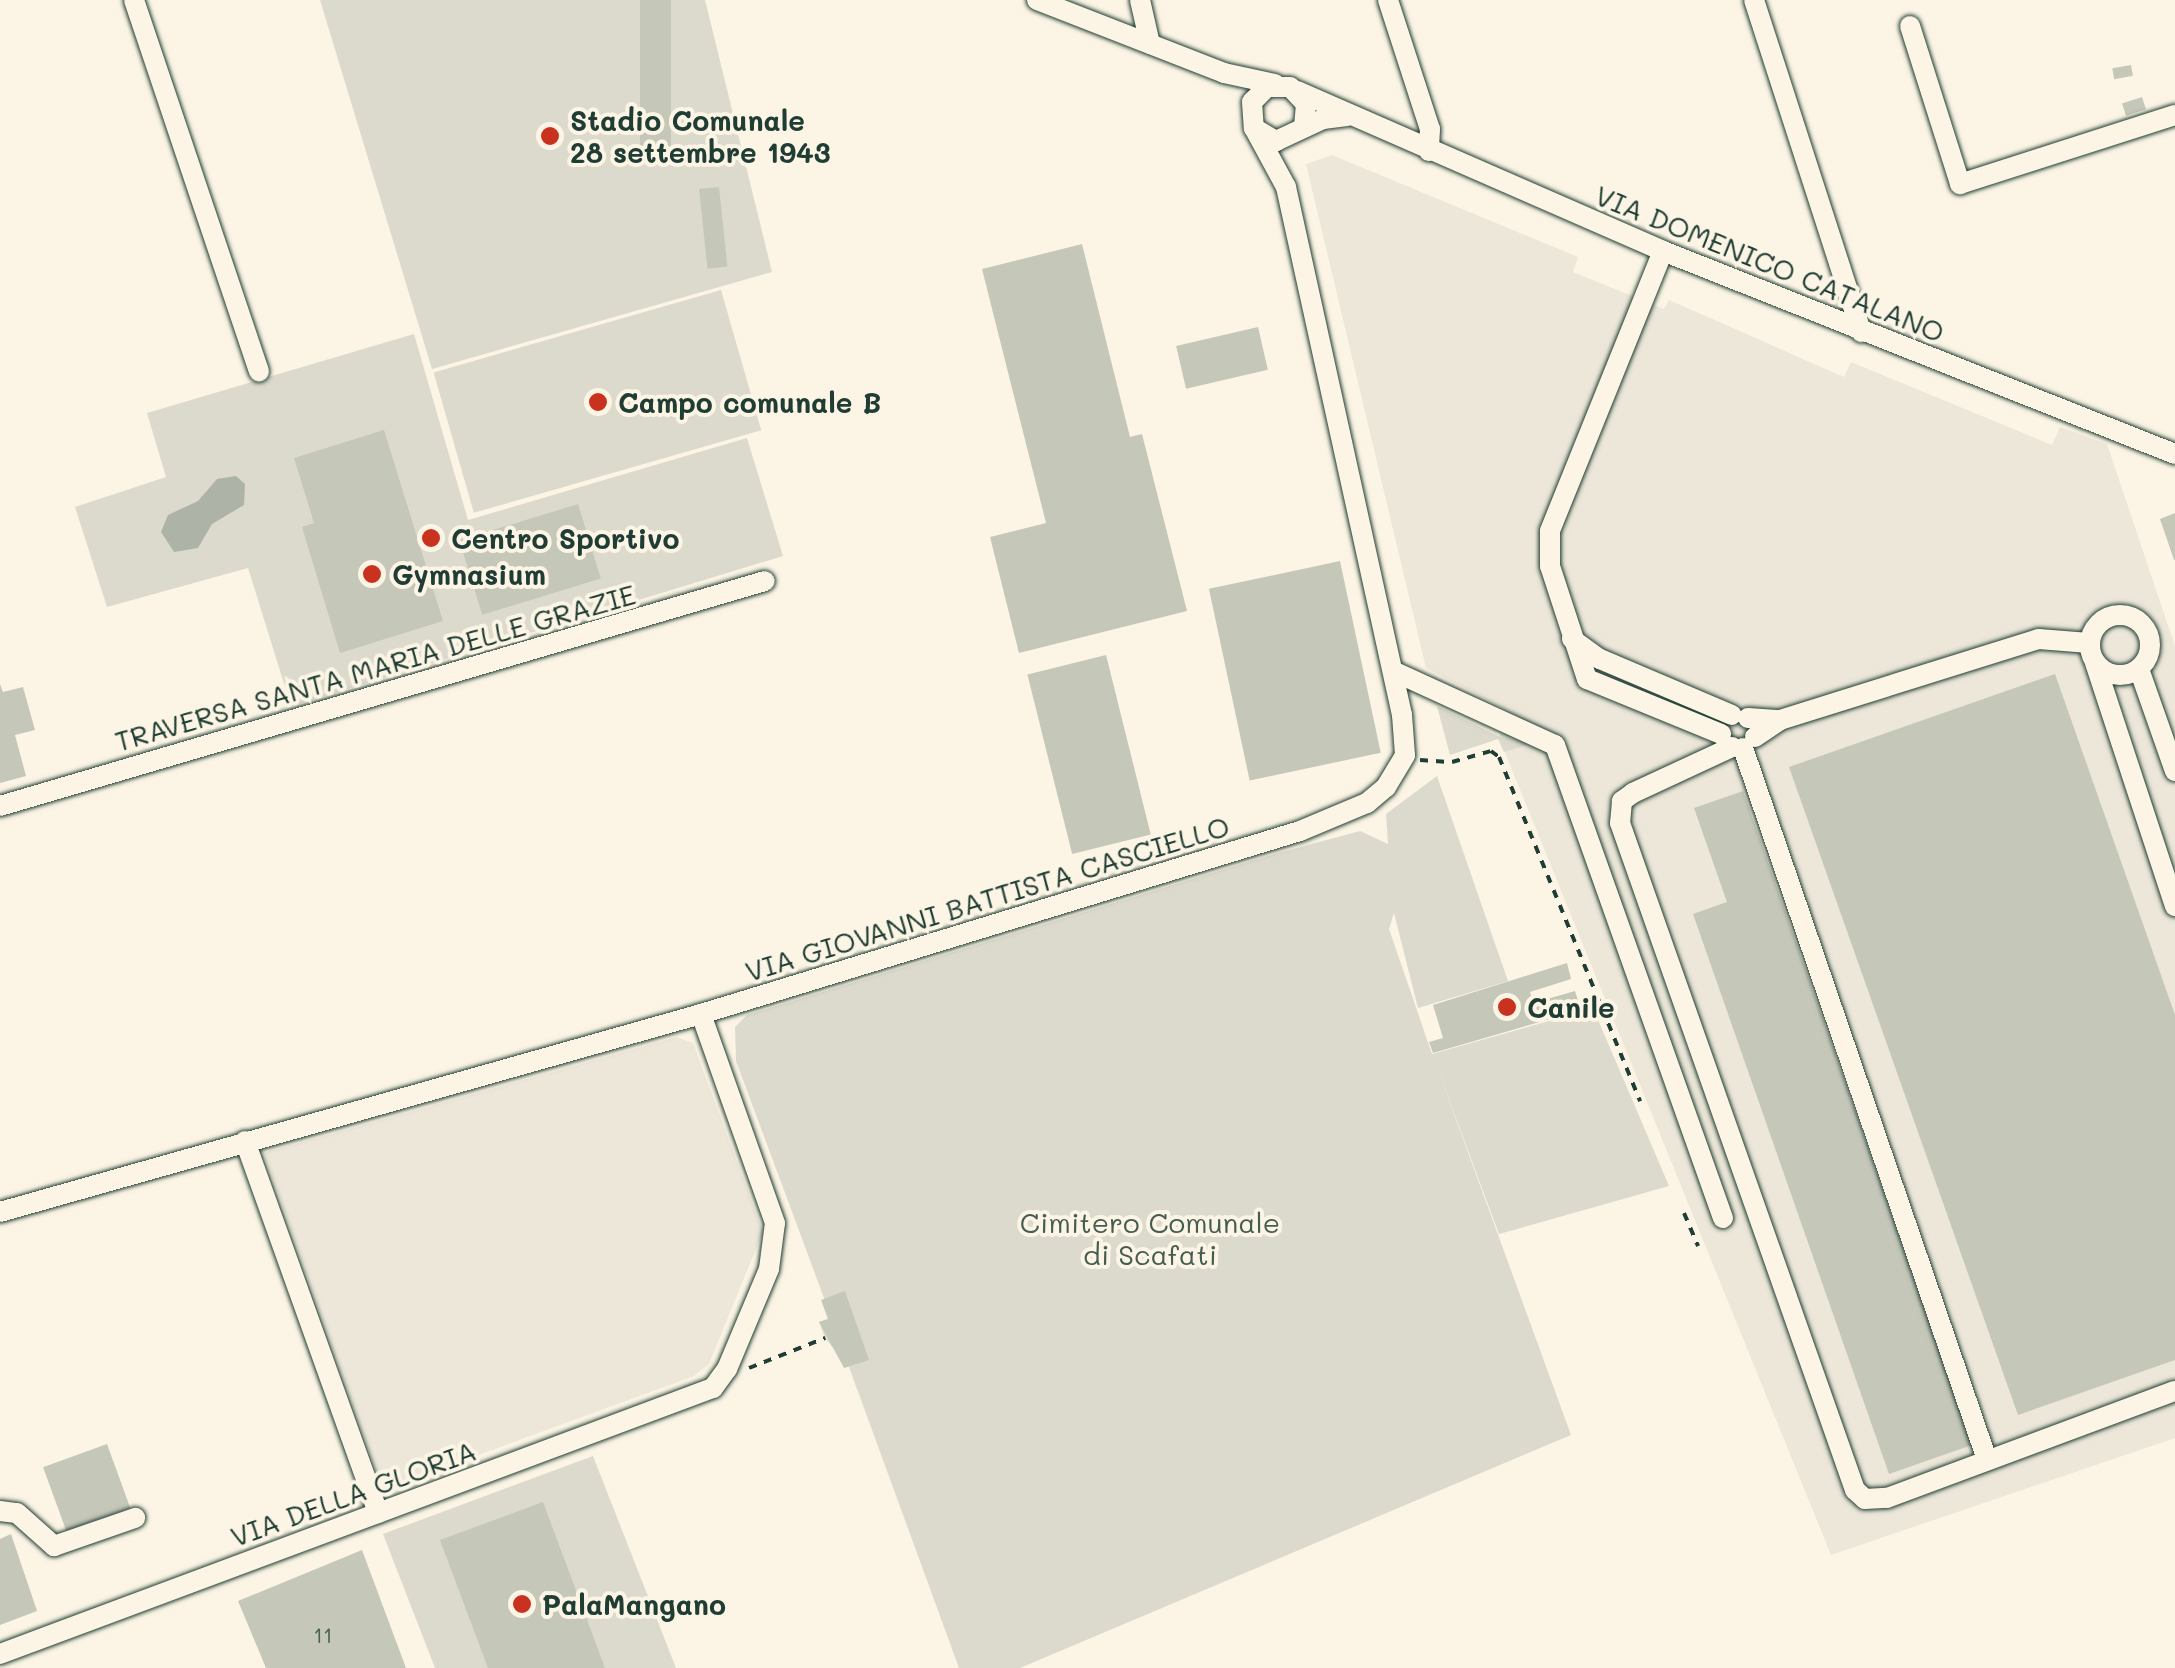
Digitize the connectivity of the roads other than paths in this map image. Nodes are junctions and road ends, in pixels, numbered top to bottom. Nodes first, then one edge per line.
1 (134, 0) edge
2 (1036, 0) edge
3 (1140, 0) edge
4 (1388, 0) edge
5 (1754, 0) edge
6 (1910, 26) dead end
7 (1150, 44) junction
8 (1224, 74) junction
9 (1275, 84) junction
10 (1297, 91) junction
11 (2175, 115) edge
12 (1346, 116) junction
13 (1252, 120) junction
14 (1301, 130) junction
15 (1428, 151) junction
16 (1286, 186) junction
17 (1663, 251) junction
18 (1861, 332) junction
19 (259, 372) dead end
20 (2175, 454) edge
21 (765, 581) dead end
22 (2092, 653) junction
23 (2139, 669) junction
24 (1392, 672) junction
25 (1738, 733) junction
26 (2175, 770) edge
27 (0, 806) edge
28 (2171, 883) edge
29 (2175, 906) edge
30 (702, 1014) junction
31 (245, 1141) junction
32 (0, 1212) edge
33 (1724, 1218) dead end
34 (2175, 1392) edge
35 (1987, 1460) junction
36 (8, 1512) edge
37 (378, 1512) junction
38 (135, 1518) dead end
39 (0, 1529) edge
40 (0, 1654) edge

1 - 19 street
2 - 7 street, VIA DOMENICO CATALANO
3 - 7 street
4 - 15 street
5 - 18 street
6 - 11 street
7 - 8 street, VIA DOMENICO CATALANO
8 - 9 street, VIA DOMENICO CATALANO
8 - 13 street
9 - 10 street, VIA DOMENICO CATALANO
9 - 13 street
10 - 12 street, VIA DOMENICO CATALANO
10 - 14 street
12 - 14 street
12 - 15 street, VIA DOMENICO CATALANO
13 - 14 street
13 - 16 street
14 - 16 street
15 - 17 street, VIA DOMENICO CATALANO
16 - 24 street
17 - 18 street, VIA DOMENICO CATALANO
17 - 25 street
18 - 20 street, VIA DOMENICO CATALANO
21 - 27 street, TRAVERSA SANTA MARIA DELLE GRAZIE
22 - 23 street
22 - 23 street
22 - 25 street
22 - 28 street
23 - 26 street
24 - 30 street, VIA GIOVANNI BATTISTA CASCIELLO
24 - 33 street
25 - 35 street
25 - 35 street
28 - 29 street
30 - 31 street, VIA GIOVANNI BATTISTA CASCIELLO
30 - 37 street, VIA DELLA GLORIA
31 - 32 street, VIA GIOVANNI BATTISTA CASCIELLO
31 - 37 street
34 - 35 street
36 - 38 street
36 - 39 street
37 - 40 street, VIA DELLA GLORIA

